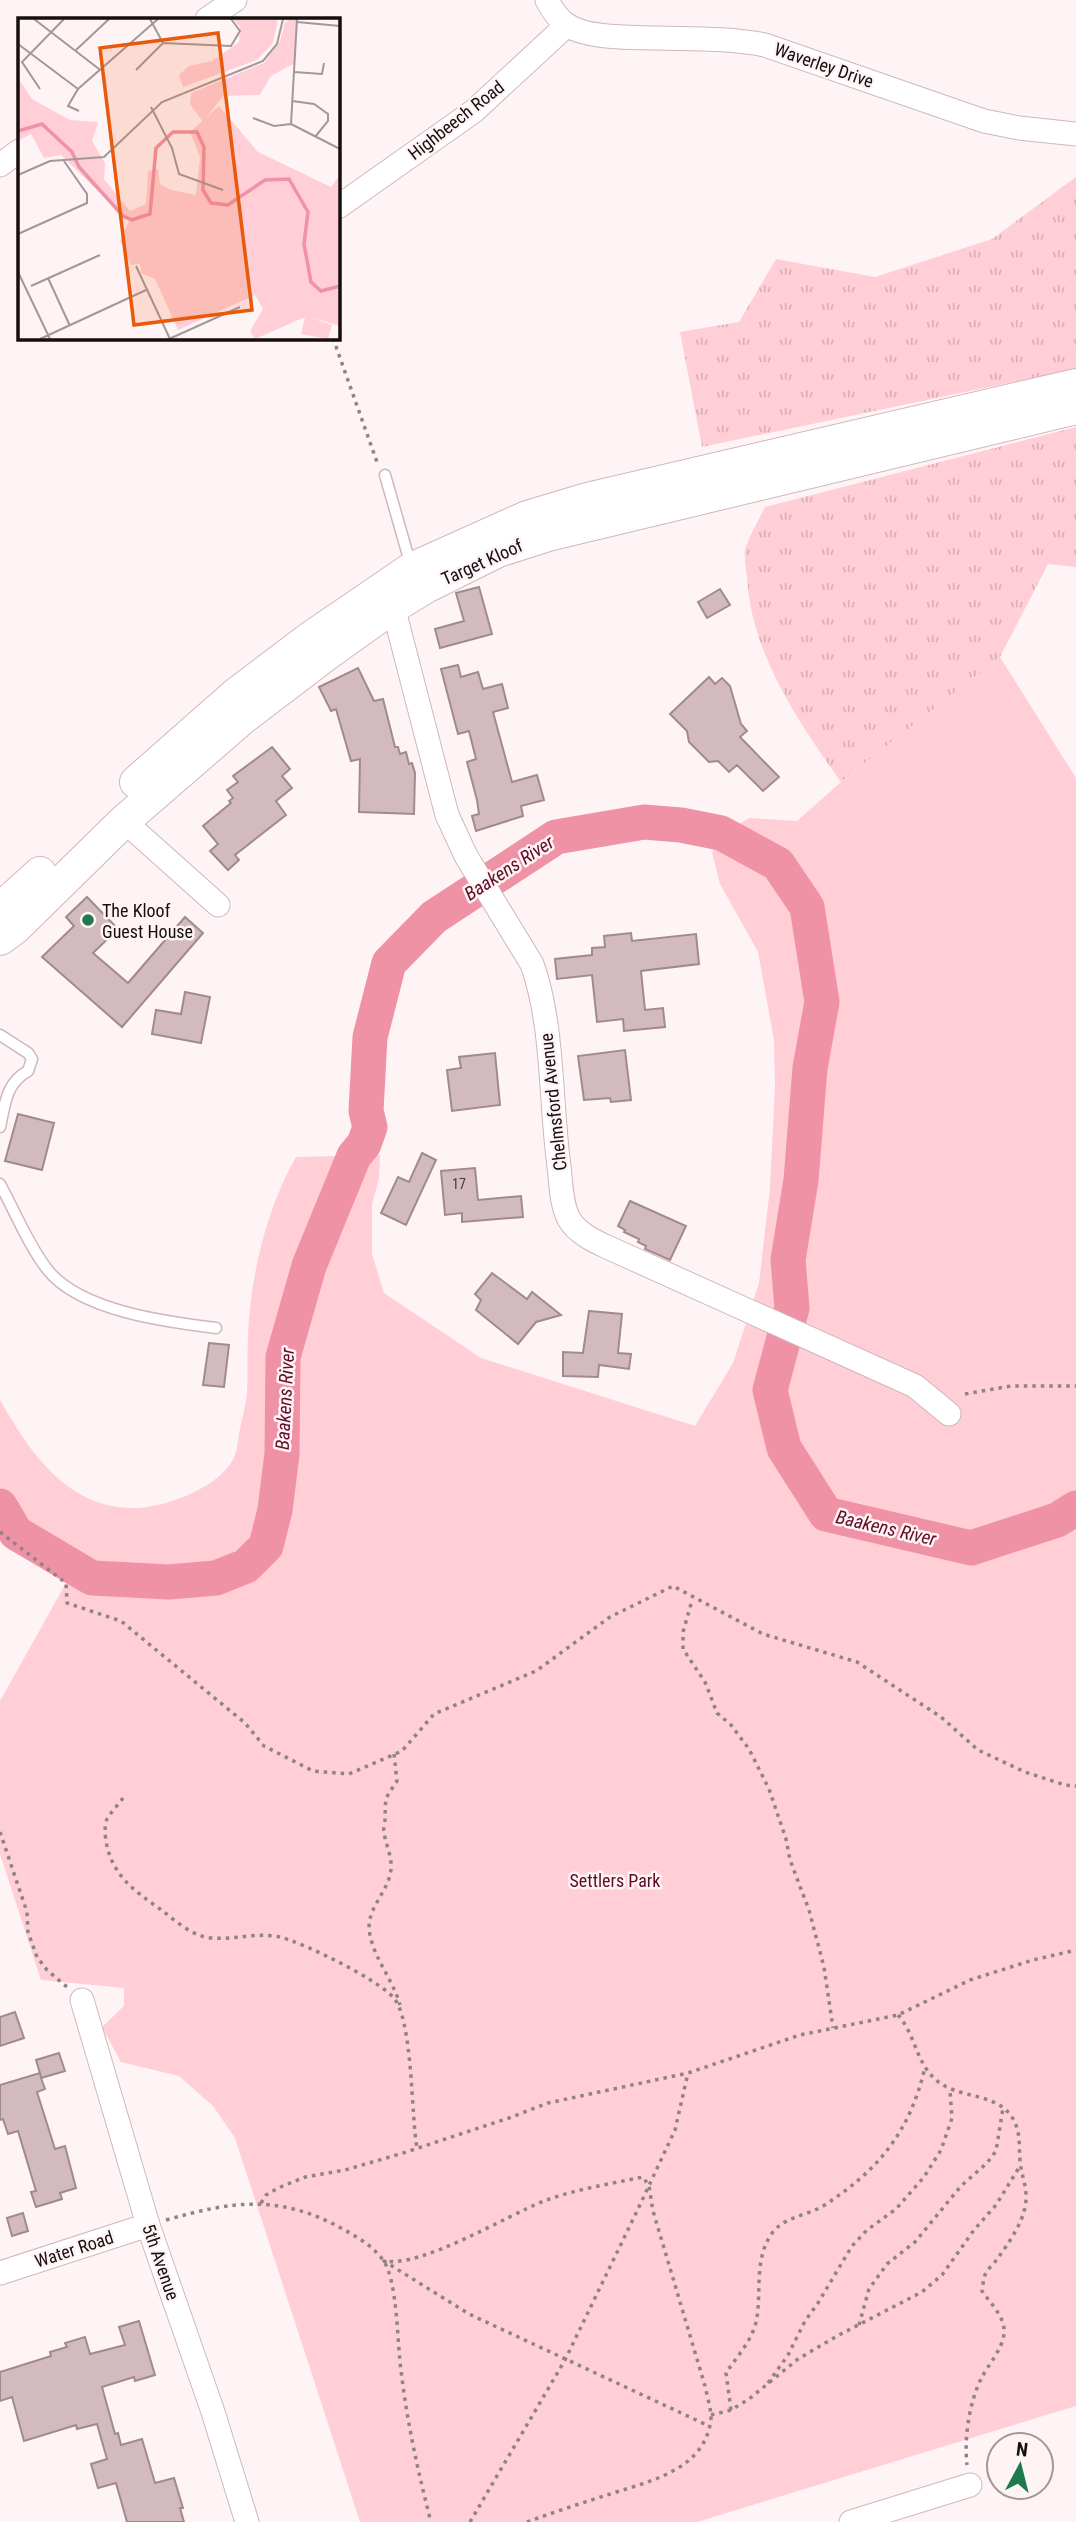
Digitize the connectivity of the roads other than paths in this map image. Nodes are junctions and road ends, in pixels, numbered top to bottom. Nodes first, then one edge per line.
1 (235, 0) edge
2 (547, 0) edge
3 (208, 18) edge
4 (567, 26) junction
5 (1076, 134) edge
6 (18, 152) edge
7 (0, 165) edge
8 (340, 206) edge
9 (1076, 386) edge
10 (1076, 408) edge
11 (385, 475) road end
12 (684, 490) junction
13 (397, 587) junction
14 (124, 821) junction
15 (218, 905) dead end
16 (0, 909) edge
17 (0, 939) edge
18 (0, 1035) edge
19 (0, 1127) edge
20 (0, 1184) edge
21 (216, 1328) dead end
22 (949, 1414) dead end
23 (82, 2000) road end
24 (148, 2225) junction
25 (0, 2273) edge
26 (970, 2485) road end
27 (247, 2522) edge
28 (851, 2522) edge

1 - 3 street
2 - 4 street
4 - 5 street, Waverley Drive
4 - 8 street, Highbeech Road
6 - 7 street
9 - 12 main road, Target Kloof
10 - 12 main road, Target Kloof
11 - 13 lane
12 - 13 main road, Target Kloof
12 - 13 main road, Target Kloof
13 - 14 main road, Target Kloof
13 - 16 main road, Target Kloof
13 - 22 street, Chelmsford Avenue
14 - 15 street
14 - 17 main road, Target Kloof
18 - 19 lane
20 - 21 lane
23 - 24 street, 5th Avenue
24 - 25 street, Water Road
24 - 27 street, 5th Avenue
26 - 28 street

